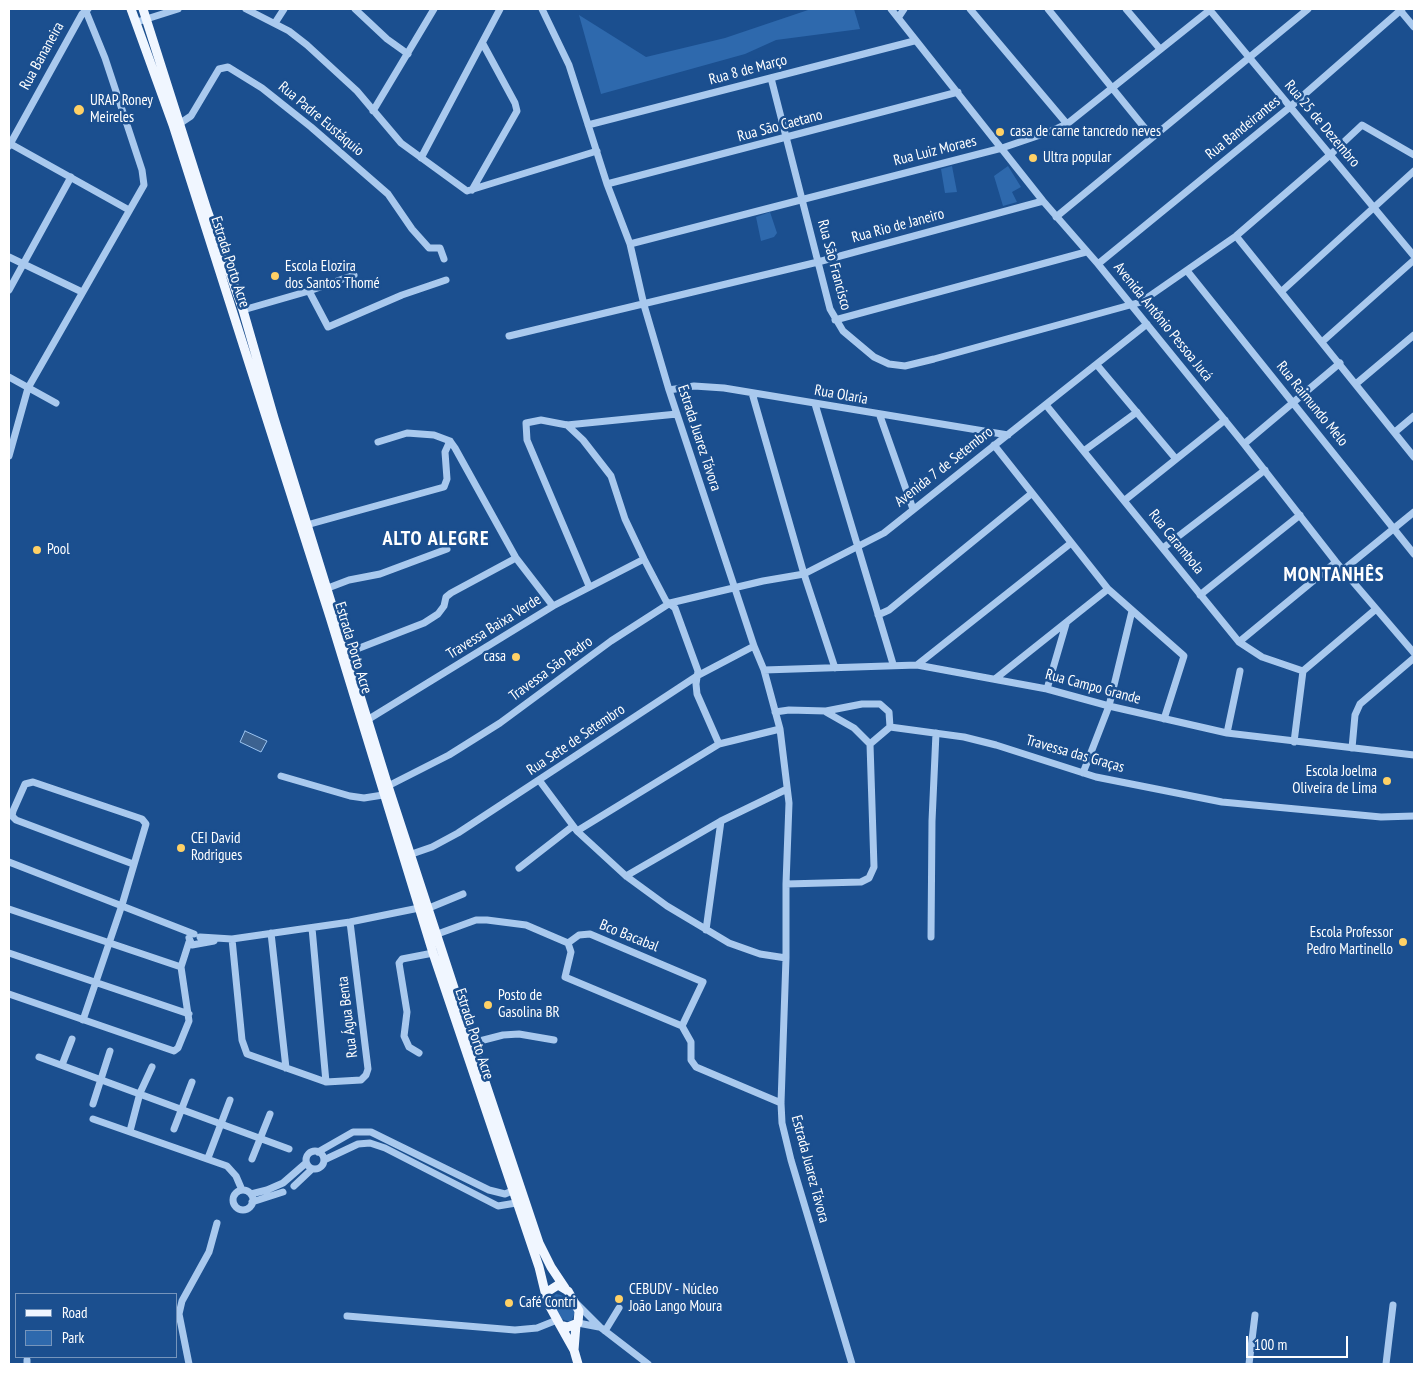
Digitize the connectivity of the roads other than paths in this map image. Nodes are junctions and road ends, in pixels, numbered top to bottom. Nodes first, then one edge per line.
1 (86, 9) edge
2 (131, 9) edge
3 (143, 9) edge
4 (178, 9) edge
5 (246, 9) edge
6 (284, 9) edge
7 (356, 9) edge
8 (434, 9) edge
9 (500, 9) edge
10 (542, 9) edge
11 (891, 9) edge
12 (904, 9) edge
13 (970, 9) edge
14 (1048, 9) edge
15 (1126, 9) edge
16 (1210, 9) edge
17 (1308, 9) edge
18 (1401, 9) edge
19 (898, 18) junction
20 (147, 19) junction
21 (137, 22) junction
22 (275, 23) junction
23 (1414, 27) edge
24 (914, 41) junction
25 (483, 44) junction
26 (1160, 49) junction
27 (408, 54) junction
28 (1248, 58) junction
29 (771, 78) junction
30 (1114, 88) junction
31 (958, 92) junction
32 (1290, 107) junction
33 (373, 111) junction
34 (1067, 124) junction
35 (588, 125) junction
36 (177, 126) junction
37 (788, 138) junction
38 (1152, 138) junction
39 (9, 144) edge
40 (1002, 148) junction
41 (597, 151) junction
42 (1330, 155) junction
43 (1414, 155) edge
44 (421, 158) junction
45 (1414, 171) edge
46 (71, 177) junction
47 (607, 184) junction
48 (470, 191) junction
49 (802, 198) junction
50 (1043, 201) junction
51 (1374, 209) junction
52 (129, 210) junction
53 (1056, 216) junction
54 (1236, 236) junction
55 (630, 244) junction
56 (1086, 252) junction
57 (1414, 256) edge
58 (9, 257) edge
59 (444, 259) dead end
60 (1414, 260) edge
61 (818, 262) junction
62 (23, 264) junction
63 (1098, 264) junction
64 (1188, 272) junction
65 (354, 275) dead end
66 (446, 280) dead end
67 (9, 290) edge
68 (309, 291) junction
69 (1282, 291) junction
70 (82, 292) junction
71 (644, 305) junction
72 (1133, 306) junction
73 (243, 310) junction
74 (835, 320) junction
75 (1147, 324) junction
76 (1414, 335) edge
77 (509, 336) dead end
78 (1323, 341) junction
79 (1340, 363) junction
80 (1097, 365) junction
81 (9, 377) edge
82 (1357, 383) junction
83 (28, 388) junction
84 (669, 390) junction
85 (752, 393) junction
86 (56, 403) dead end
87 (1293, 403) junction
88 (815, 404) junction
89 (1046, 404) junction
90 (1137, 412) junction
91 (677, 414) junction
92 (880, 416) junction
93 (1414, 416) edge
94 (1225, 420) junction
95 (567, 425) junction
96 (1395, 432) junction
97 (1008, 435) junction
98 (450, 441) junction
99 (378, 442) dead end
100 (1244, 444) junction
101 (994, 445) junction
102 (1085, 450) junction
103 (9, 456) edge
104 (1414, 456) edge
105 (1176, 459) junction
106 (1265, 470) junction
107 (1031, 494) junction
108 (1125, 500) junction
109 (913, 510) junction
110 (1414, 512) edge
111 (1300, 515) junction
112 (304, 526) junction
113 (1394, 529) junction
114 (1071, 543) junction
115 (858, 545) junction
116 (1163, 548) junction
117 (447, 550) dead end
118 (1414, 554) edge
119 (516, 558) junction
120 (644, 559) junction
121 (1336, 562) junction
122 (1343, 570) junction
123 (804, 574) junction
124 (589, 586) junction
125 (328, 588) junction
126 (735, 588) junction
127 (1108, 589) junction
128 (1200, 595) junction
129 (670, 603) junction
130 (553, 606) junction
131 (1376, 609) junction
132 (1132, 611) junction
133 (878, 615) junction
134 (1066, 623) junction
135 (1239, 642) junction
136 (754, 646) junction
137 (1414, 653) edge
138 (344, 654) junction
139 (1414, 658) edge
140 (893, 664) junction
141 (916, 665) junction
142 (835, 668) junction
143 (764, 670) junction
144 (1240, 671) dead end
145 (1303, 671) junction
146 (696, 676) junction
147 (995, 679) junction
148 (1047, 689) junction
149 (1109, 706) junction
150 (826, 711) junction
151 (776, 712) junction
152 (1164, 720) junction
153 (365, 722) junction
154 (890, 727) junction
155 (780, 729) junction
156 (936, 733) junction
157 (1227, 733) junction
158 (1294, 742) junction
159 (719, 744) junction
160 (870, 744) junction
161 (1352, 748) junction
162 (1414, 755) edge
163 (1083, 773) junction
164 (281, 776) dead end
165 (539, 780) junction
166 (388, 786) junction
167 (787, 788) junction
168 (383, 795) junction
169 (1414, 816) edge
170 (721, 821) junction
171 (575, 828) junction
172 (412, 854) junction
173 (403, 858) junction
174 (9, 862) edge
175 (133, 864) junction
176 (519, 868) dead end
177 (626, 876) junction
178 (786, 884) junction
179 (463, 894) dead end
180 (122, 905) junction
181 (419, 908) junction
182 (429, 908) junction
183 (9, 909) edge
184 (350, 922) junction
185 (312, 928) junction
186 (706, 930) junction
187 (271, 933) junction
188 (438, 934) junction
189 (428, 937) junction
190 (931, 937) dead end
191 (228, 939) junction
192 (194, 940) junction
193 (568, 943) junction
194 (110, 944) junction
195 (433, 952) junction
196 (9, 953) edge
197 (786, 958) junction
198 (181, 967) junction
199 (95, 983) junction
200 (9, 994) edge
201 (189, 1014) junction
202 (82, 1020) junction
203 (682, 1026) junction
204 (72, 1040) dead end
205 (554, 1040) dead end
206 (472, 1043) junction
207 (110, 1051) dead end
208 (419, 1054) dead end
209 (39, 1056) dead end
210 (62, 1065) junction
211 (152, 1067) dead end
212 (286, 1068) junction
213 (100, 1080) junction
214 (192, 1082) dead end
215 (326, 1082) junction
216 (140, 1093) junction
217 (230, 1100) dead end
218 (780, 1103) junction
219 (94, 1104) dead end
220 (182, 1108) junction
221 (270, 1114) dead end
222 (93, 1119) dead end
223 (221, 1123) junction
224 (174, 1129) dead end
225 (130, 1131) junction
226 (353, 1132) junction
227 (260, 1138) junction
228 (338, 1140) junction
229 (358, 1144) junction
230 (289, 1149) dead end
231 (344, 1150) junction
232 (318, 1152) junction
233 (208, 1158) junction
234 (252, 1159) dead end
235 (324, 1160) junction
236 (306, 1163) junction
237 (312, 1169) junction
238 (294, 1186) dead end
239 (240, 1191) junction
240 (512, 1191) junction
241 (283, 1192) dead end
242 (251, 1194) junction
243 (252, 1202) junction
244 (516, 1203) junction
245 (217, 1223) dead end
246 (566, 1288) junction
247 (546, 1296) junction
248 (577, 1304) junction
249 (1393, 1305) dead end
250 (619, 1308) dead end
251 (1255, 1315) dead end
252 (347, 1316) dead end
253 (558, 1322) junction
254 (576, 1324) junction
255 (602, 1329) junction
256 (574, 1350) junction
257 (189, 1364) edge
258 (578, 1364) edge
259 (648, 1364) edge
260 (852, 1364) edge
261 (1249, 1364) edge
262 (1386, 1364) edge

1 - 39 street, Rua Bananeira
1 - 52 street
2 - 21 main road, Estrada Porto Acre
3 - 20 main road, Estrada Porto Acre
4 - 20 street
5 - 22 street
6 - 22 street
7 - 27 street
8 - 27 street
9 - 25 street
10 - 35 street, Estrada Juarez Távora
11 - 19 street, Avenida Antônio Pessoa Jucá
12 - 19 street
13 - 34 street
14 - 30 street
15 - 26 street
16 - 26 street, Rua Luiz Moraes
16 - 28 street, Rua 25 de Dezembro
17 - 28 street
18 - 23 street
18 - 32 street, Rua Bandeirantes
19 - 24 street, Avenida Antônio Pessoa Jucá
20 - 21 street
20 - 36 main road, Estrada Porto Acre
21 - 36 main road, Estrada Porto Acre
22 - 33 street
24 - 29 street, Rua 8 de Março
24 - 31 street, Avenida Antônio Pessoa Jucá
25 - 44 street
25 - 48 street
26 - 30 street, Rua Luiz Moraes
27 - 33 street
28 - 32 street, Rua 25 de Dezembro
28 - 38 street
29 - 35 street, Rua 8 de Março
29 - 37 street, Rua São Francisco
30 - 34 street, Rua Luiz Moraes
30 - 38 street
31 - 37 street, Rua São Caetano
31 - 40 street, Avenida Antônio Pessoa Jucá
32 - 42 street, Rua 25 de Dezembro
32 - 63 street, Rua Bandeirantes
33 - 44 street
34 - 40 street, Rua Luiz Moraes
35 - 41 street, Estrada Juarez Távora
36 - 59 street, Rua Padre Eustáquio
36 - 73 main road, Estrada Porto Acre
36 - 112 main road, Estrada Porto Acre
37 - 47 street, Rua São Caetano
37 - 49 street, Rua São Francisco
38 - 53 street
39 - 46 street
40 - 49 street, Rua Luiz Moraes
40 - 50 street, Avenida Antônio Pessoa Jucá
41 - 47 street, Estrada Juarez Távora
41 - 48 street
42 - 43 street, Rua São Francisco
42 - 51 street, Rua 25 de Dezembro
42 - 54 street, Rua São Francisco
44 - 48 street
45 - 51 street
46 - 52 street
46 - 62 street
47 - 55 street, Estrada Juarez Távora
49 - 55 street, Rua Luiz Moraes
49 - 61 street, Rua São Francisco
50 - 53 street, Avenida Antônio Pessoa Jucá
50 - 61 street, Rua Rio de Janeiro
51 - 57 street, Rua 25 de Dezembro
51 - 69 street
52 - 70 street
53 - 56 street, Avenida Antônio Pessoa Jucá
54 - 64 street, Rua São Francisco
54 - 69 street
55 - 71 street, Estrada Juarez Távora
56 - 63 street, Avenida Antônio Pessoa Jucá
56 - 74 street
58 - 62 street
60 - 78 street
61 - 71 street, Rua Rio de Janeiro
61 - 74 street, Rua São Francisco
62 - 67 street
62 - 70 street
63 - 72 street, Avenida Antônio Pessoa Jucá
64 - 72 street, Rua São Francisco
64 - 87 street, Rua Raimundo Melo
65 - 68 street
66 - 68 street
68 - 73 street
69 - 78 street
70 - 83 street
71 - 77 street, Rua Rio de Janeiro
71 - 84 street, Estrada Juarez Távora
72 - 74 street, Rua São Francisco
72 - 75 street, Avenida Antônio Pessoa Jucá
73 - 112 main road, Estrada Porto Acre
75 - 80 street, Avenida 7 de Setembro
75 - 94 street, Avenida Antônio Pessoa Jucá
76 - 82 street
78 - 79 street
79 - 82 street
79 - 87 street
80 - 89 street, Avenida 7 de Setembro
80 - 90 street
81 - 83 street
82 - 96 street
83 - 86 street
83 - 103 street
84 - 85 street, Rua Olaria
84 - 91 street, Estrada Juarez Távora
85 - 88 street, Rua Olaria
85 - 123 street
87 - 100 street
87 - 113 street, Rua Raimundo Melo
88 - 92 street, Rua Olaria
88 - 115 street
89 - 97 street, Avenida 7 de Setembro
89 - 102 street, Rua Carambola
90 - 102 street
90 - 105 street
91 - 95 street
91 - 126 street, Estrada Juarez Távora
92 - 97 street, Rua Olaria
92 - 109 street
93 - 96 street
94 - 100 street, Avenida Antônio Pessoa Jucá
94 - 105 street
95 - 120 street
95 - 124 street
96 - 104 street
97 - 101 street, Avenida 7 de Setembro
98 - 99 street
98 - 112 street
98 - 119 street
100 - 106 street, Avenida Antônio Pessoa Jucá
101 - 107 street
101 - 109 street, Avenida 7 de Setembro
102 - 108 street, Rua Carambola
105 - 108 street
106 - 111 street, Avenida Antônio Pessoa Jucá
106 - 116 street
107 - 114 street
107 - 133 street
108 - 116 street, Rua Carambola
109 - 115 street, Avenida 7 de Setembro
110 - 113 street
111 - 121 street, Avenida Antônio Pessoa Jucá
111 - 128 street
112 - 125 main road, Estrada Porto Acre
112 - 138 main road, Estrada Porto Acre
113 - 118 street, Rua Raimundo Melo
113 - 122 street
114 - 127 street
114 - 141 street
115 - 123 street, Avenida 7 de Setembro
115 - 133 street
116 - 128 street, Rua Carambola
117 - 125 street
119 - 130 street
119 - 138 street
120 - 124 street, Travessa Baixa Verde
120 - 129 street
121 - 122 street, Avenida Antônio Pessoa Jucá
121 - 135 street
122 - 131 street, Avenida Antônio Pessoa Jucá
123 - 126 street, Avenida 7 de Setembro
123 - 142 street
124 - 130 street, Travessa Baixa Verde
125 - 138 main road, Estrada Porto Acre
126 - 129 street, Travessa São Pedro
126 - 136 street, Estrada Juarez Távora
127 - 132 street
127 - 134 street
128 - 135 street, Rua Carambola
129 - 146 street
129 - 166 street, Travessa São Pedro
130 - 153 street, Travessa Baixa Verde
131 - 137 street, Avenida Antônio Pessoa Jucá
131 - 145 street
132 - 149 street
132 - 152 street
133 - 140 street
134 - 147 street
134 - 148 street
135 - 145 street, Rua Carambola
136 - 143 street, Estrada Juarez Távora
136 - 146 street, Rua Sete de Setembro
138 - 153 main road, Estrada Porto Acre
139 - 161 street
140 - 141 street, Rua Campo Grande
140 - 142 street, Rua Campo Grande
141 - 147 street, Rua Campo Grande
142 - 143 street, Rua Campo Grande
143 - 151 street, Estrada Juarez Távora
144 - 157 street
145 - 158 street
146 - 159 street
146 - 165 street, Rua Sete de Setembro
147 - 148 street, Rua Campo Grande
148 - 149 street, Rua Campo Grande
149 - 152 street, Rua Campo Grande
149 - 163 street
150 - 151 street
150 - 154 street
150 - 160 street
151 - 155 street, Estrada Juarez Távora
152 - 157 street, Rua Campo Grande
153 - 166 main road, Estrada Porto Acre
153 - 168 main road, Estrada Porto Acre
154 - 156 street, Travessa das Graças
154 - 160 street
155 - 159 street
155 - 167 street, Estrada Juarez Távora
156 - 163 street, Travessa das Graças
156 - 190 street
157 - 158 street, Rua Campo Grande
158 - 161 street, Rua Campo Grande
159 - 171 street
160 - 178 street
161 - 162 street, Rua Campo Grande
163 - 169 street, Travessa das Graças
164 - 168 street
165 - 171 street
165 - 172 street, Rua Sete de Setembro
166 - 172 main road, Estrada Porto Acre
167 - 170 street
167 - 178 street, Estrada Juarez Távora
168 - 173 main road, Estrada Porto Acre
170 - 177 street
170 - 186 street
171 - 176 street
171 - 177 street
172 - 173 street, Rua Sete de Setembro
172 - 182 main road, Estrada Porto Acre
173 - 181 main road, Estrada Porto Acre
174 - 180 street
175 - 175 street
175 - 180 street
177 - 186 street
178 - 197 street, Estrada Juarez Távora
179 - 182 street
180 - 192 street
180 - 194 street
181 - 184 street
181 - 189 main road, Estrada Porto Acre
182 - 188 main road, Estrada Porto Acre
183 - 194 street
184 - 185 street
184 - 215 street, Rua Água Benta
185 - 187 street
185 - 215 street
186 - 197 street
187 - 191 street
187 - 212 street
188 - 189 street
188 - 193 street
188 - 206 main road, Estrada Porto Acre
189 - 195 main road, Estrada Porto Acre
191 - 192 street
191 - 212 street, Rua Água Benta
192 - 198 street
193 - 203 street
193 - 203 street, Bco Bacabal
194 - 198 street
194 - 199 street
195 - 208 street
195 - 240 main road, Estrada Porto Acre
196 - 199 street
197 - 218 street, Estrada Juarez Távora
198 - 201 street
199 - 201 street
199 - 202 street
200 - 202 street
201 - 202 street
203 - 218 street
204 - 210 street
205 - 206 street
206 - 246 main road, Estrada Porto Acre
207 - 213 street
209 - 210 street
210 - 213 street
211 - 216 street
212 - 215 street, Rua Água Benta
213 - 216 street
213 - 219 street
214 - 220 street
216 - 220 street
216 - 225 street
217 - 223 street
218 - 260 street, Estrada Juarez Távora
220 - 223 street
220 - 224 street
221 - 227 street
222 - 225 street
223 - 227 street
223 - 233 street
225 - 233 street
226 - 228 street
226 - 229 street
226 - 240 street
227 - 230 street
227 - 234 street
228 - 231 street
228 - 232 street
229 - 231 street
229 - 244 street
231 - 235 street
232 - 235 street
232 - 236 street
233 - 239 street
235 - 237 street
236 - 237 street
236 - 242 street
237 - 238 street
239 - 242 street
239 - 243 street
240 - 244 main road, Estrada Porto Acre
241 - 243 street
242 - 243 street
244 - 247 main road, Estrada Porto Acre
245 - 257 street
246 - 247 main road
246 - 248 main road, Estrada Porto Acre
247 - 253 main road, Estrada Porto Acre
248 - 254 main road
248 - 255 street
249 - 262 street
250 - 255 street
251 - 261 street
252 - 253 street
253 - 254 main road
253 - 256 main road, Estrada Porto Acre
254 - 255 street
254 - 256 main road
255 - 259 street
256 - 258 main road

